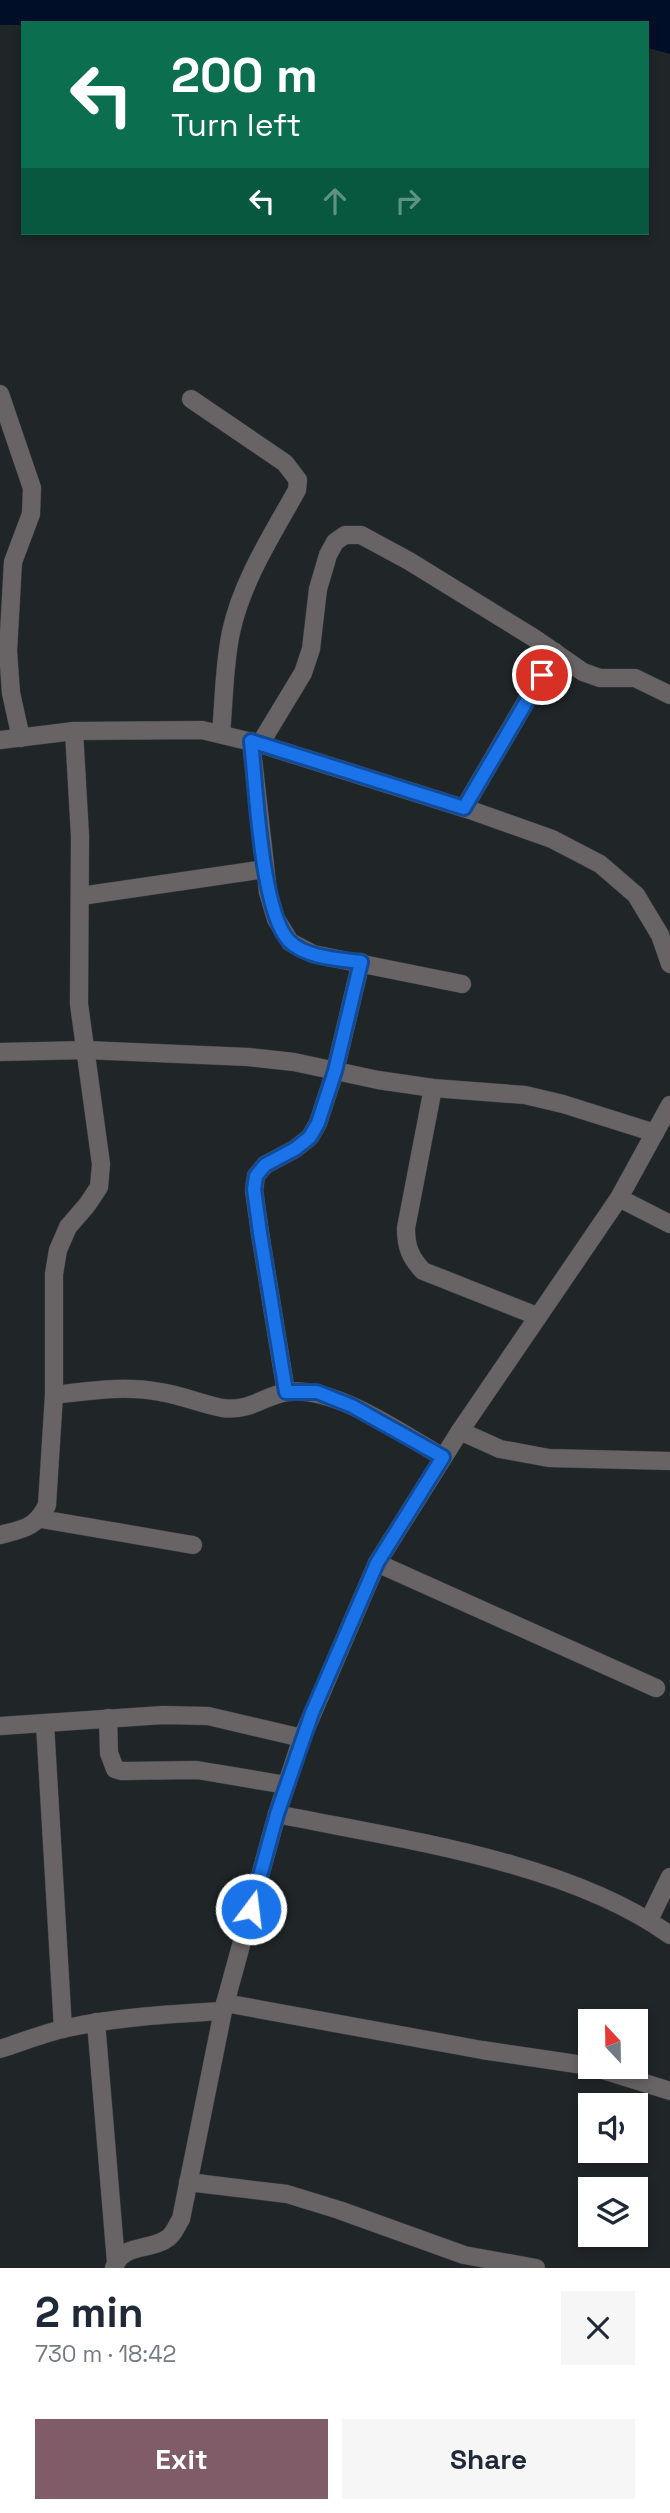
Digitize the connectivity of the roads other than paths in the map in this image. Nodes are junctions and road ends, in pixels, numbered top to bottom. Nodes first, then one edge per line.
1 (0, 394) edge
2 (191, 399) dead end
3 (555, 652) junction
4 (670, 695) edge
5 (74, 731) junction
6 (221, 734) junction
7 (21, 738) junction
8 (0, 740) edge
9 (255, 742) junction
10 (464, 808) junction
11 (265, 869) junction
12 (81, 895) junction
13 (361, 962) junction
14 (670, 964) edge
15 (461, 984) dead end
16 (86, 1050) junction
17 (0, 1052) edge
18 (335, 1071) junction
19 (433, 1087) junction
20 (670, 1105) edge
21 (655, 1133) junction
22 (619, 1198) junction
23 (670, 1224) edge
24 (537, 1316) junction
25 (286, 1392) junction
26 (54, 1395) junction
27 (460, 1431) junction
28 (443, 1457) junction
29 (670, 1461) edge
30 (40, 1519) junction
31 (0, 1535) edge
32 (193, 1545) dead end
33 (377, 1563) junction
34 (656, 1688) dead end
35 (107, 1718) junction
36 (45, 1724) junction
37 (0, 1726) edge
38 (302, 1738) junction
39 (286, 1785) junction
40 (277, 1814) junction
41 (670, 1877) edge
42 (649, 1920) junction
43 (670, 1935) edge
44 (224, 2007) junction
45 (96, 2022) junction
46 (63, 2029) junction
47 (0, 2049) edge
48 (578, 2064) edge
49 (632, 2079) edge
50 (670, 2091) edge
51 (188, 2182) junction
52 (115, 2265) edge
53 (536, 2268) edge

1 - 7 street
2 - 6 street
3 - 4 street
3 - 9 street
3 - 10 street
5 - 6 street
5 - 7 street
5 - 12 street
6 - 9 street
7 - 8 street
9 - 10 street
9 - 11 street
10 - 14 street
11 - 12 street
11 - 13 street
12 - 16 street
13 - 15 street
13 - 18 street
16 - 17 street
16 - 18 street
16 - 26 street
18 - 19 street
18 - 25 street
19 - 21 street
19 - 24 street
20 - 21 street
21 - 22 street
22 - 23 street
22 - 24 street
24 - 27 street
25 - 26 street
25 - 28 street
26 - 30 street
27 - 28 street
27 - 29 street
28 - 33 street
30 - 31 street
30 - 32 street
33 - 34 street
33 - 38 street
35 - 36 street
35 - 38 street
35 - 39 street
36 - 37 street
36 - 46 street
38 - 39 street
39 - 40 street
40 - 42 street
40 - 44 street
41 - 42 street
42 - 43 street
44 - 45 street
44 - 48 street
44 - 51 street
45 - 46 street
45 - 52 street
46 - 47 street
49 - 50 street
51 - 52 street
51 - 53 street

